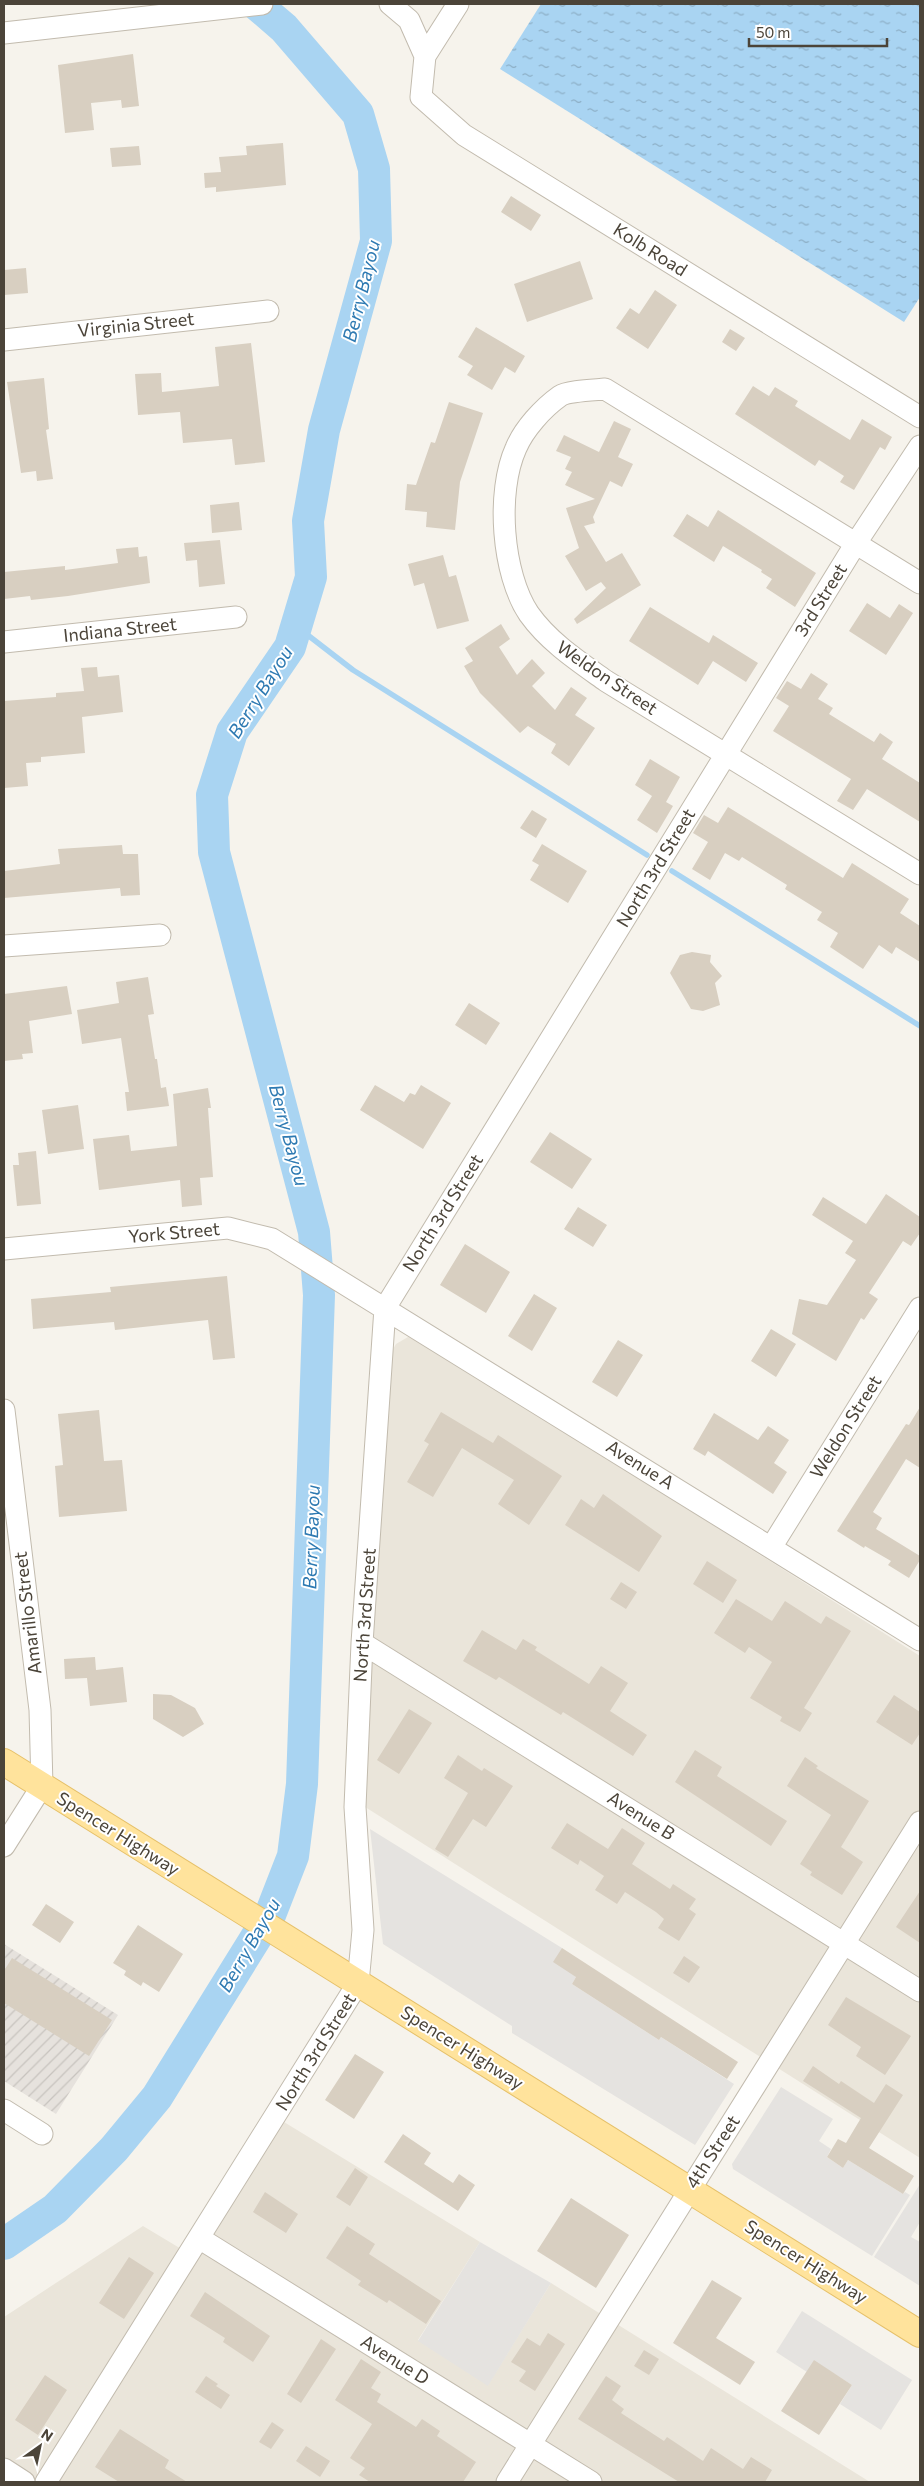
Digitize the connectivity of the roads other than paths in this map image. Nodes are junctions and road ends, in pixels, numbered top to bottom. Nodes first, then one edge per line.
1 (262, 4) edge
2 (390, 4) edge
3 (458, 4) edge
4 (4, 33) edge
5 (425, 56) junction
6 (268, 311) dead end
7 (4, 340) edge
8 (920, 417) edge
9 (920, 446) edge
10 (856, 543) junction
11 (920, 583) edge
12 (236, 617) dead end
13 (4, 642) edge
14 (725, 755) junction
15 (920, 874) edge
16 (160, 935) dead end
17 (4, 946) edge
18 (4, 1249) edge
19 (359, 1293) joint
20 (385, 1308) junction
21 (920, 1308) edge
22 (4, 1410) edge
23 (772, 1546) junction
24 (12, 1552) edge
25 (920, 1640) edge
26 (362, 1643) junction
27 (4, 1762) edge
28 (42, 1786) junction
29 (920, 1822) edge
30 (4, 1846) edge
31 (845, 1943) junction
32 (358, 1983) junction
33 (920, 1991) edge
34 (4, 2110) edge
35 (42, 2134) dead end
36 (689, 2190) junction
37 (199, 2238) junction
38 (920, 2334) edge
39 (530, 2444) junction
40 (4, 2469) edge
41 (24, 2482) edge
42 (46, 2482) edge
43 (507, 2482) edge
44 (591, 2482) edge

1 - 4 street
2 - 5 street
3 - 5 street
5 - 8 street, Kolb Road
6 - 7 street, Virginia Street
9 - 10 street, 3rd Street
10 - 11 street, Weldon Street
10 - 14 street, 3rd Street
10 - 14 street, Weldon Street
12 - 13 street, Indiana Street
14 - 15 street, Weldon Street
14 - 20 street, North 3rd Street
16 - 17 street
18 - 19 street, York Street
19 - 20 street, Avenue A
20 - 23 street, Avenue A
20 - 26 street, North 3rd Street
21 - 23 street, Weldon Street
22 - 24 street, Amarillo Street
23 - 25 street, Avenue A
24 - 28 street, Amarillo Street
26 - 31 street, Avenue B
26 - 32 street, North 3rd Street
27 - 28 main road, Spencer Highway
28 - 30 street
28 - 32 main road, Spencer Highway
29 - 31 street, 4th Street
31 - 33 street, Avenue B
31 - 36 street, 4th Street
32 - 36 main road, Spencer Highway
32 - 37 street, North 3rd Street
34 - 35 street
36 - 38 main road, Spencer Highway
36 - 39 street, 4th Street
37 - 39 street, Avenue D
37 - 42 street, North 3rd Street
39 - 43 street, 4th Street
39 - 44 street, Avenue D
40 - 41 street

